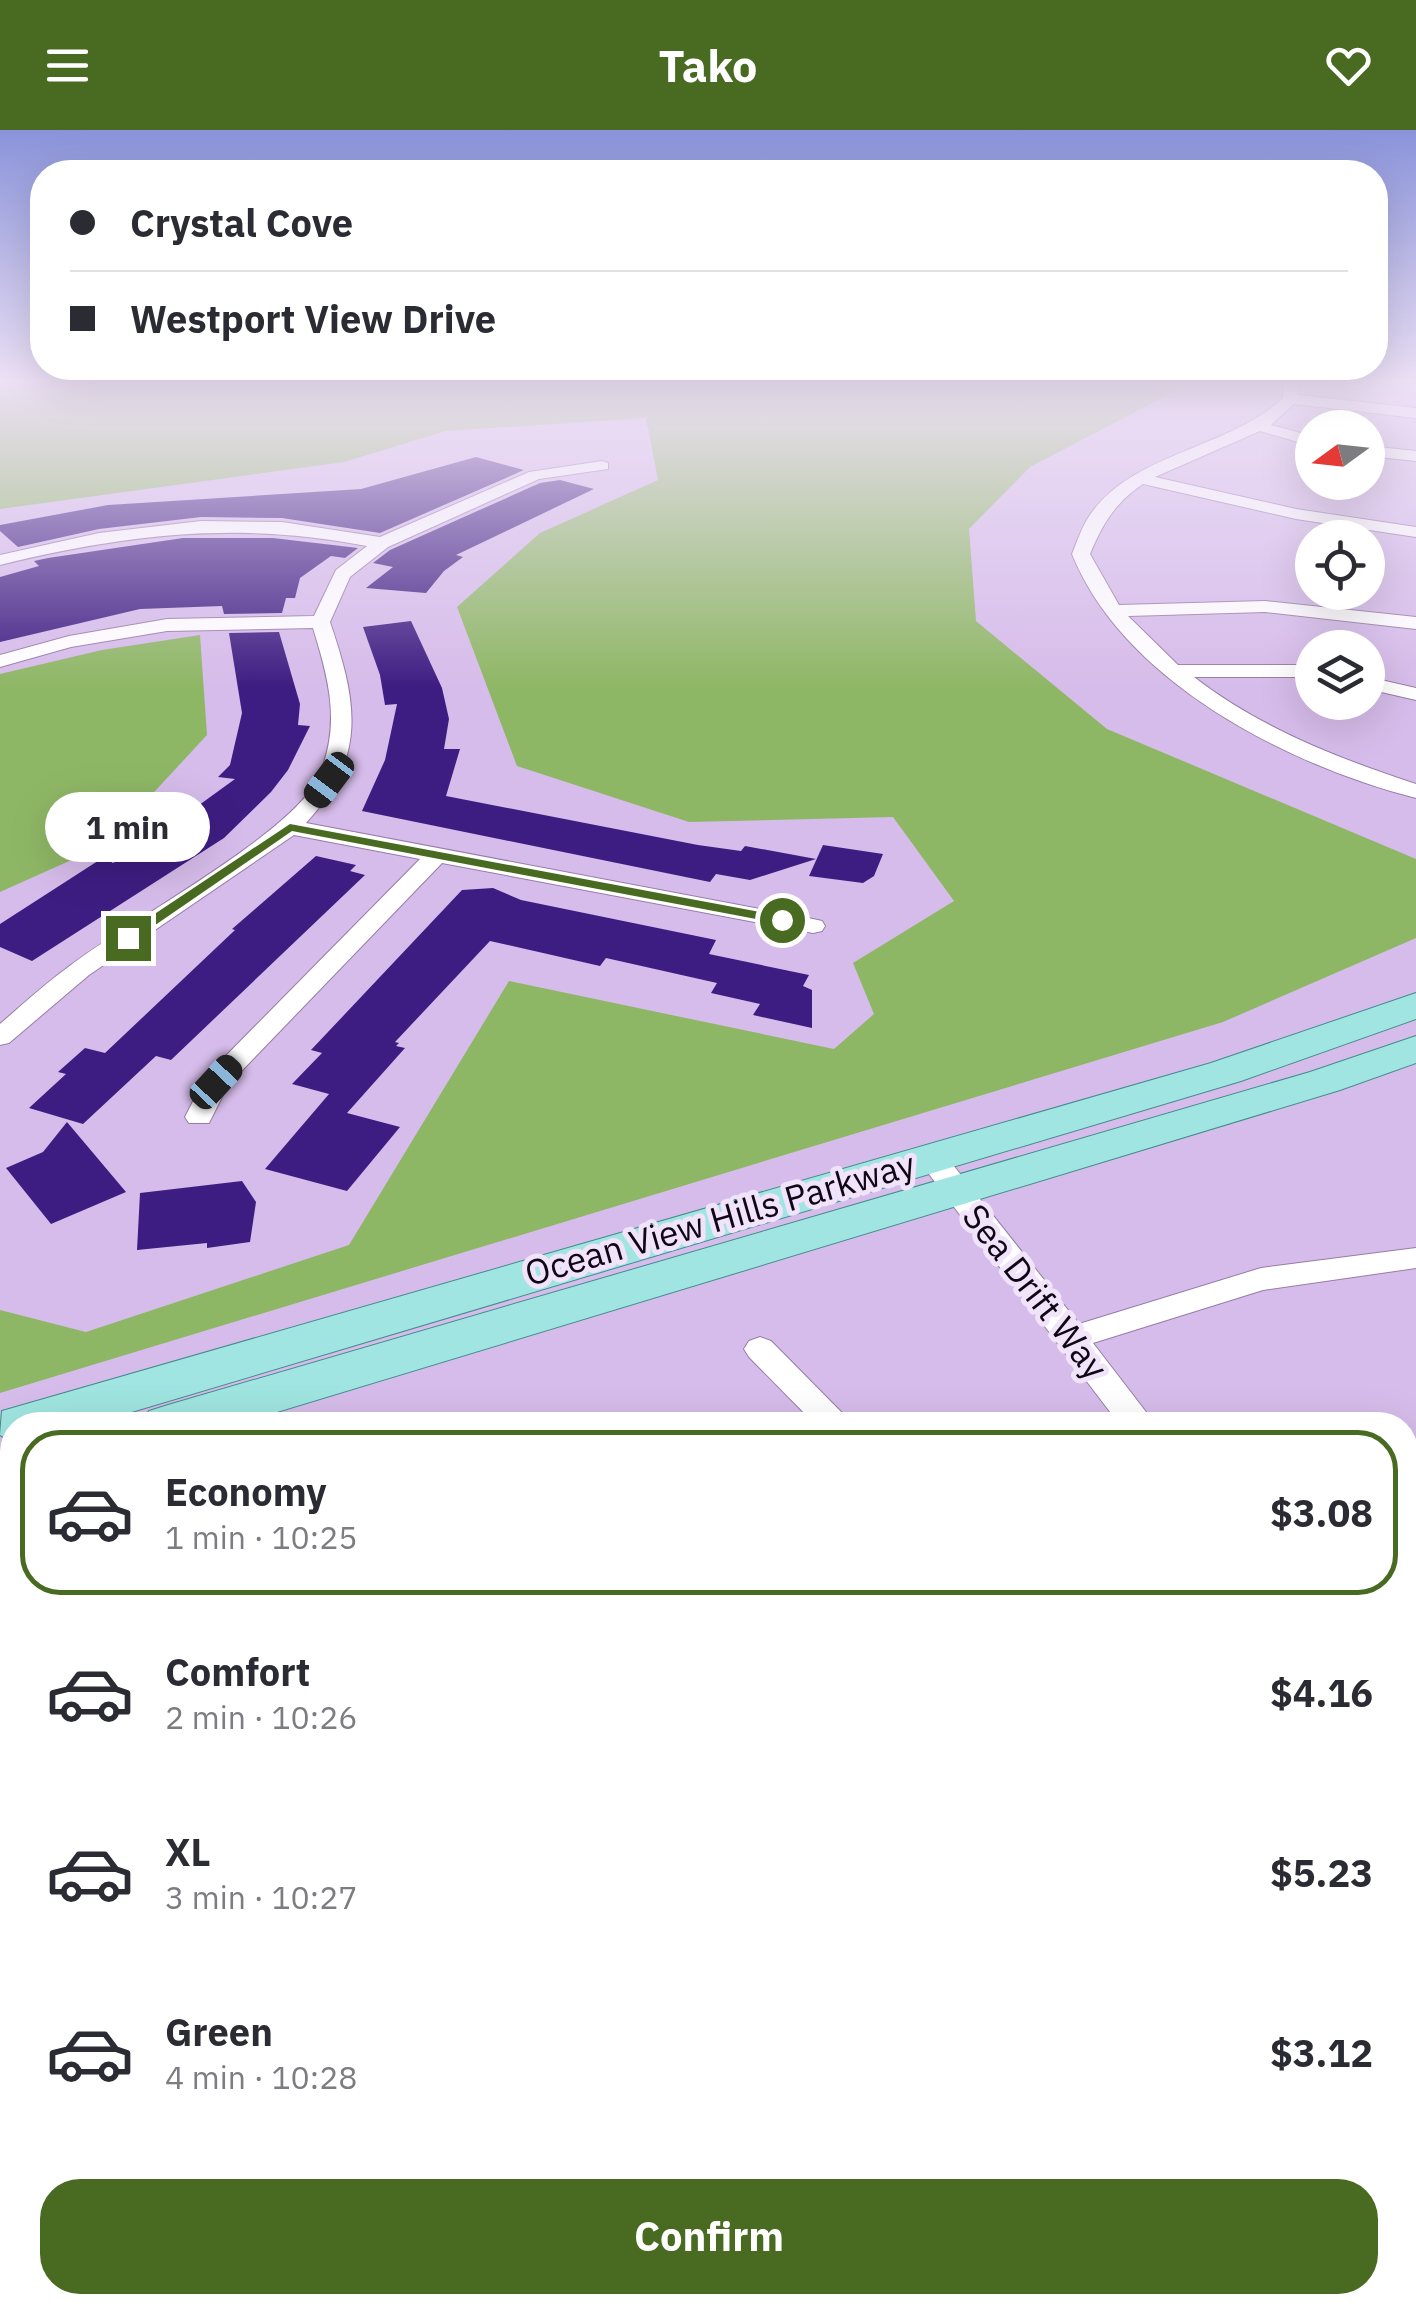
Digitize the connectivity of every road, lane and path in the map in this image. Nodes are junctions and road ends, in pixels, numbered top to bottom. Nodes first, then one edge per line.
1 (517, 483) edge
2 (1137, 483) edge
3 (1159, 483) edge
4 (1416, 532) edge
5 (382, 543) junction
6 (0, 560) edge
7 (1112, 612) junction
8 (321, 622) junction
9 (1416, 623) edge
10 (0, 660) edge
11 (1295, 670) edge
12 (1170, 672) junction
13 (1385, 686) edge
14 (1416, 694) edge
15 (1416, 792) edge
16 (290, 827) junction
17 (438, 854) junction
18 (813, 926) dead end
19 (1416, 1005) edge
20 (0, 1037) edge
21 (1416, 1049) edge
22 (198, 1117) dead end
23 (943, 1174) junction
24 (1416, 1258) edge
25 (1072, 1338) junction
26 (760, 1349) dead end
27 (68, 1412) edge
28 (208, 1412) edge
29 (824, 1412) edge
30 (1130, 1412) edge

1 - 5 street
2 - 7 street
3 - 4 street
5 - 6 street
5 - 8 street
7 - 9 street
7 - 12 street
8 - 10 street
8 - 16 street
11 - 12 street
12 - 15 street
13 - 14 street
16 - 17 street
16 - 20 street
17 - 18 street
17 - 22 street
19 - 23 main road, Ocean View Hills Parkway
21 - 23 main road, Ocean View Hills Parkway
23 - 25 street, Sea Drift Way
23 - 27 main road, Ocean View Hills Parkway
23 - 28 main road, Ocean View Hills Parkway
24 - 25 street
25 - 30 street, Sea Drift Way
26 - 29 street

